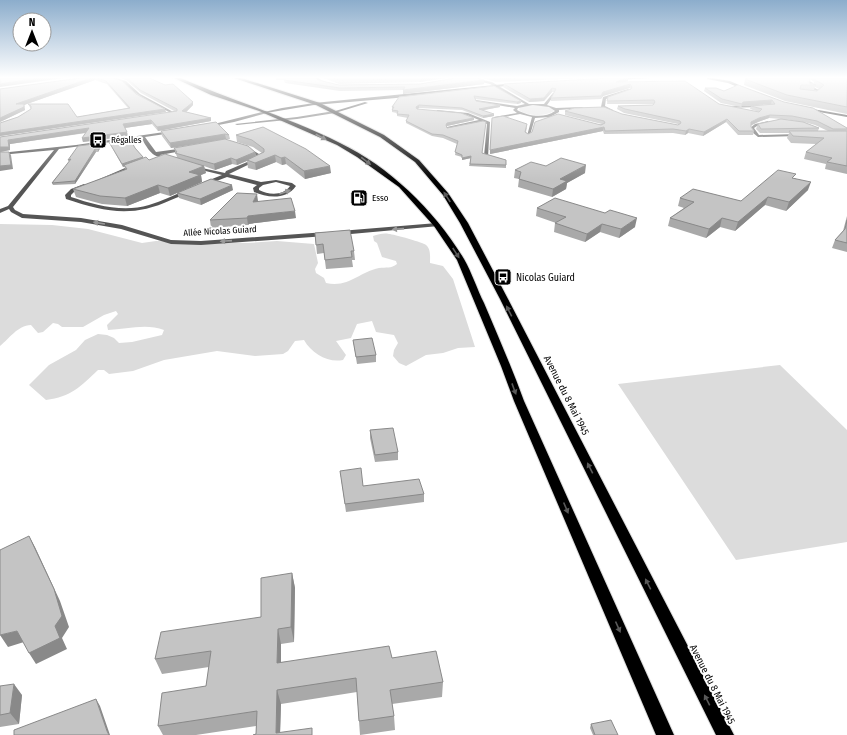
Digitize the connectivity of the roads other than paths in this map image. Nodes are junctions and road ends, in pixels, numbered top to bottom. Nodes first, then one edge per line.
1 (170, 111) edge
2 (270, 111) edge
3 (434, 111) edge
4 (517, 111) edge
5 (558, 111) edge
6 (748, 111) edge
7 (822, 111) edge
8 (266, 112) junction
9 (334, 112) joint
10 (752, 112) edge
11 (521, 114) junction
12 (167, 116) edge
13 (534, 116) junction
14 (763, 116) edge
15 (847, 116) edge
16 (284, 120) junction
17 (483, 120) junction
18 (448, 128) edge
19 (180, 131) edge
20 (528, 135) edge
21 (801, 135) edge
22 (142, 136) junction
23 (239, 146) edge
24 (190, 148) edge
25 (57, 149) junction
26 (0, 154) edge
27 (155, 154) junction
28 (486, 156) edge
29 (162, 157) junction
30 (169, 159) edge
31 (149, 161) edge
32 (141, 163) edge
33 (192, 166) edge
34 (225, 176) junction
35 (94, 182) edge
36 (261, 184) junction
37 (87, 185) edge
38 (201, 185) edge
39 (194, 188) edge
40 (10, 207) junction
41 (0, 211) edge
42 (437, 225) junction
43 (665, 735) edge
44 (725, 735) edge

1 - 12 street
2 - 8 street
3 - 17 street
4 - 11 street
5 - 13 street
6 - 10 street
7 - 15 street
8 - 16 main road
8 - 16 street
9 - 16 street
44 -> 9 main road, Avenue du 8 Mai 1945
11 - 13 street
11 - 17 street
13 - 20 street
14 - 21 street
16 -> 42 main road
17 - 18 street
17 - 28 street
19 - 22 street
22 - 25 street
22 - 27 street
23 - 34 street
24 - 27 street
25 - 26 street
25 - 40 street
27 - 29 street
29 - 30 street
29 - 31 street
32 - 35 street
33 - 34 street
34 - 36 street
34 - 38 street
36 -> 36 street
37 - 39 street
40 - 41 street
42 -> 40 street, Allée Nicolas Guiard
42 -> 43 main road

